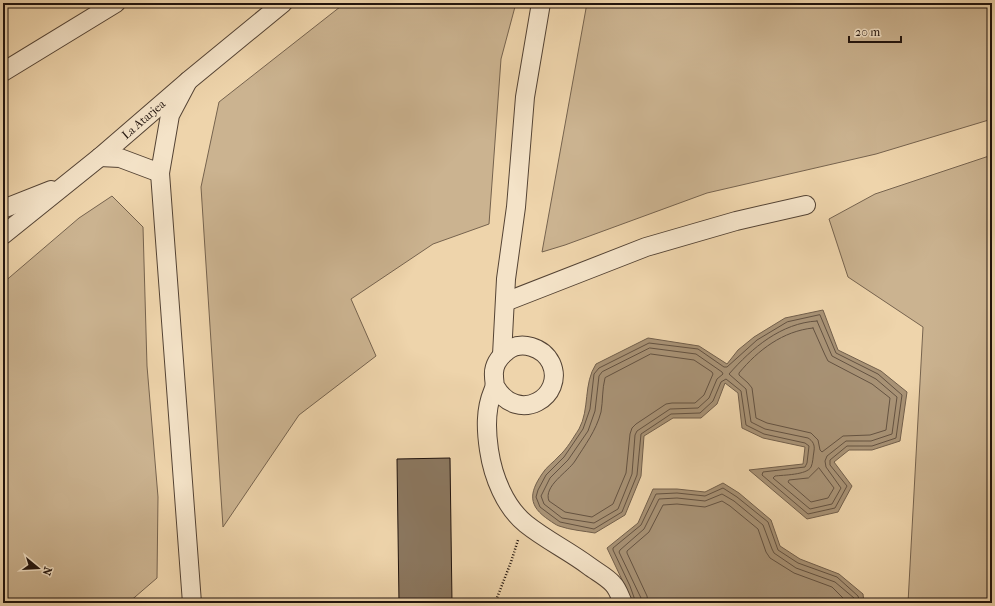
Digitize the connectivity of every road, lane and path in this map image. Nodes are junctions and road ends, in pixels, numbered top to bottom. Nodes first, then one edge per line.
1 (116, 3) edge
2 (283, 3) edge
3 (541, 3) edge
4 (3, 72) edge
5 (188, 80) junction
6 (100, 157) junction
7 (160, 173) junction
8 (66, 184) junction
9 (806, 205) dead end
10 (3, 209) edge
11 (3, 235) edge
12 (505, 302) junction
13 (502, 355) junction
14 (495, 386) junction
15 (526, 524) junction
16 (192, 603) edge
17 (495, 603) edge
18 (623, 603) edge

1 - 4 lane
2 - 5 lane, La Atarjea
3 - 12 lane
5 - 6 lane, La Atarjea
5 - 7 lane
6 - 7 lane
6 - 8 lane, La Atarjea
7 - 16 lane
8 - 10 lane
8 - 11 lane, La Atarjea
9 - 12 lane
12 - 13 lane
13 - 14 lane
13 - 14 lane
14 - 15 lane
15 - 17 path
15 - 18 lane

